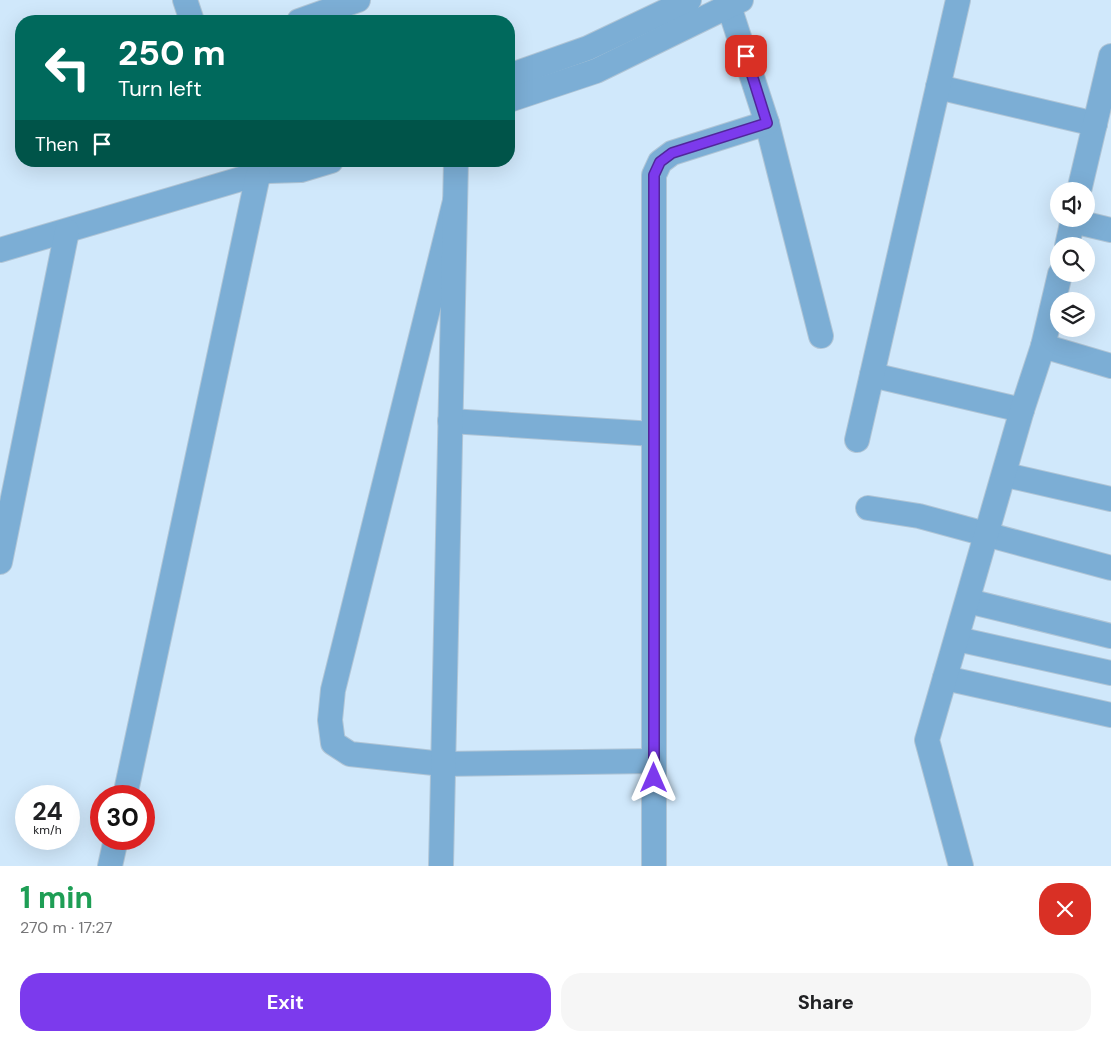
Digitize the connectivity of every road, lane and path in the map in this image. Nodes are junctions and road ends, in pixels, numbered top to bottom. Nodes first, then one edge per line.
1 (185, 0) edge
2 (358, 0) edge
3 (689, 0) edge
4 (958, 0) edge
5 (732, 2) edge
6 (190, 15) edge
7 (316, 15) edge
8 (1111, 56) edge
9 (515, 74) edge
10 (1108, 87) edge
11 (938, 88) junction
12 (515, 98) edge
13 (767, 123) junction
14 (1095, 124) junction
15 (311, 167) edge
16 (456, 167) edge
17 (258, 169) edge
18 (1082, 182) edge
19 (455, 201) junction
20 (1095, 226) edge
21 (1111, 230) edge
22 (67, 231) junction
23 (0, 250) edge
24 (1058, 282) edge
25 (822, 336) dead end
26 (1043, 346) junction
27 (1111, 366) edge
28 (872, 375) junction
29 (1022, 410) junction
30 (450, 421) junction
31 (654, 434) junction
32 (857, 440) dead end
33 (9, 474) edge
34 (1006, 474) junction
35 (1111, 498) edge
36 (868, 508) dead end
37 (988, 534) junction
38 (1, 550) edge
39 (1111, 568) edge
40 (968, 601) junction
41 (1111, 636) edge
42 (957, 639) junction
43 (1111, 673) edge
44 (946, 678) junction
45 (1111, 714) edge
46 (654, 761) junction
47 (443, 764) junction
48 (127, 785) edge
49 (114, 850) edge
50 (110, 866) edge
51 (441, 866) edge
52 (654, 866) edge
53 (961, 866) edge

1 - 6 street
2 - 7 street
3 - 9 street
4 - 11 street
5 - 12 street
5 - 13 street
8 - 10 street
10 - 14 street
11 - 14 street
11 - 28 street
13 - 25 street
13 - 31 street
14 - 18 street
15 - 17 street
16 - 19 street
17 - 22 street
17 - 48 street
19 - 30 street
19 - 47 street
20 - 21 street
22 - 23 street
22 - 33 street
24 - 26 street
26 - 27 street
26 - 29 street
28 - 29 street
28 - 32 street
29 - 34 street
30 - 31 street
30 - 47 street
31 - 46 street
33 - 38 street
34 - 35 street
34 - 37 street
36 - 37 street
37 - 39 street
37 - 40 street
40 - 41 street
40 - 42 street
42 - 43 street
42 - 44 street
44 - 45 street
44 - 53 street
46 - 47 street
46 - 52 street
47 - 51 street
49 - 50 street

